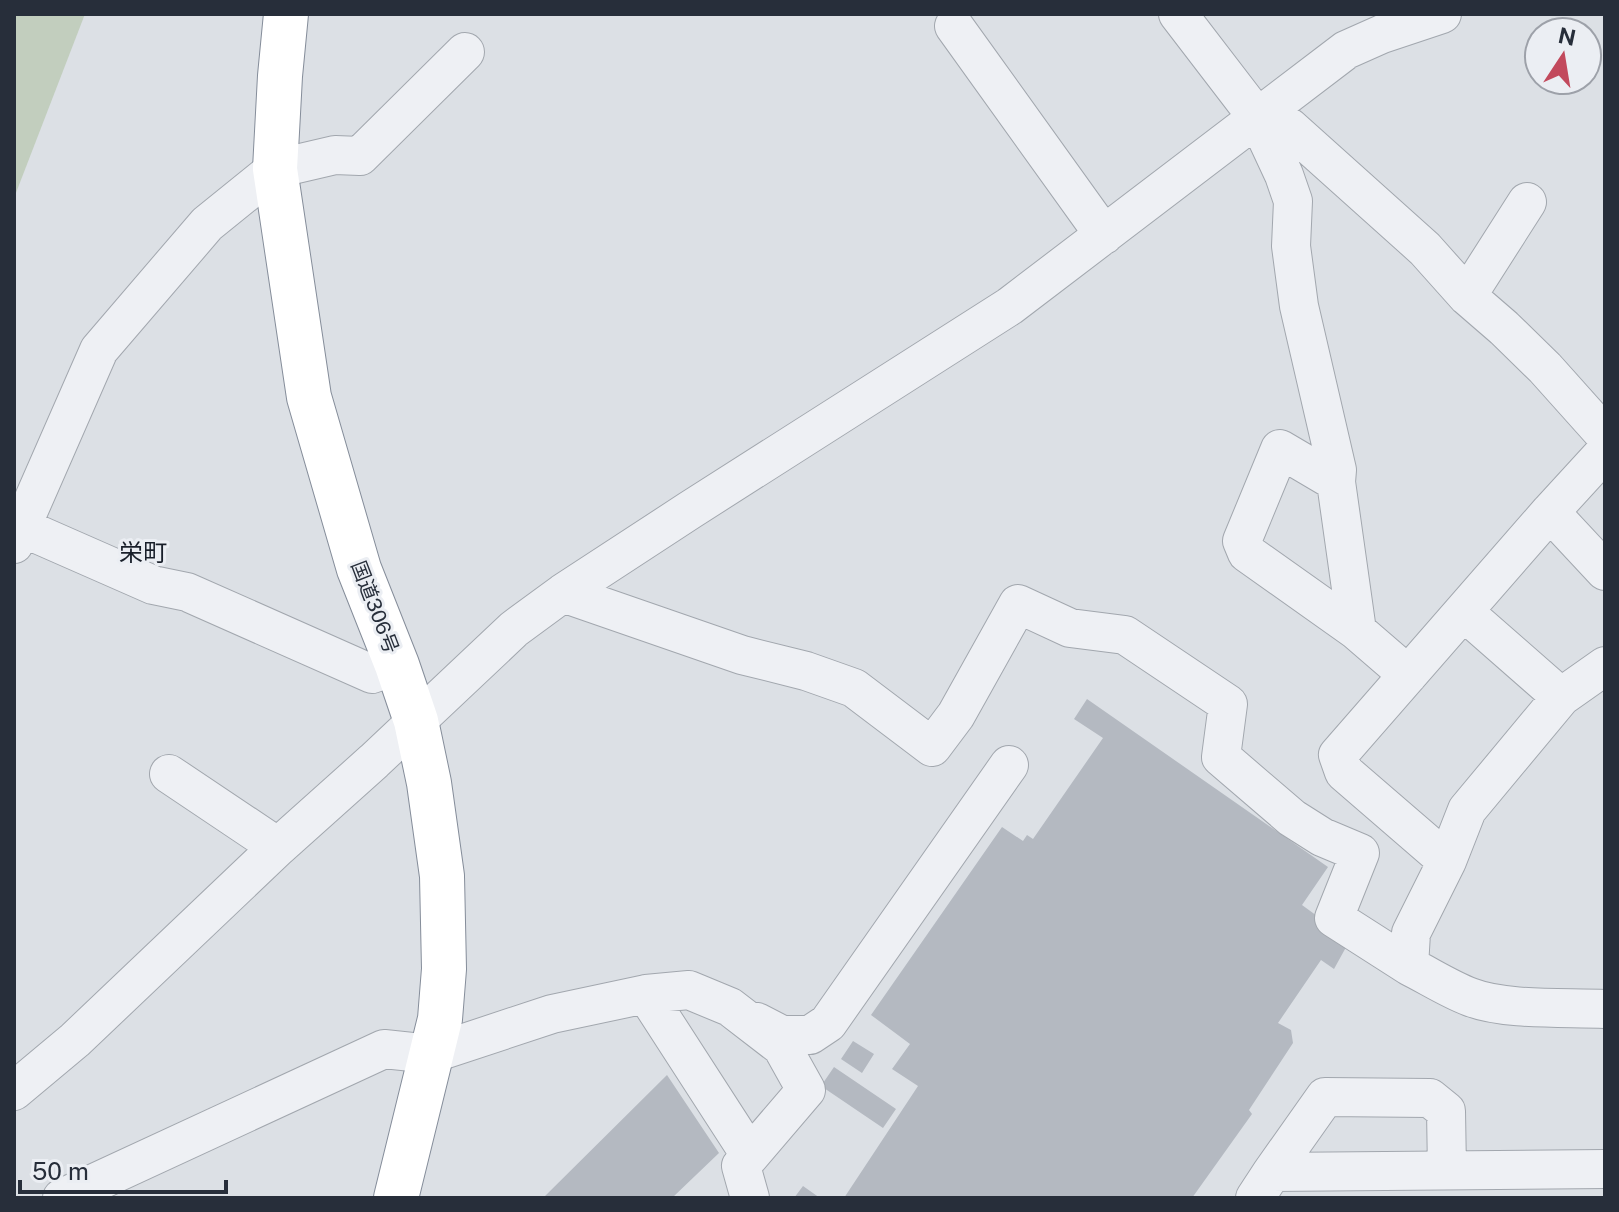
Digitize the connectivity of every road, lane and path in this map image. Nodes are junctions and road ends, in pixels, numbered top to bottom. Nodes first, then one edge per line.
1 (286, 14) edge
2 (1178, 14) edge
3 (1442, 14) edge
4 (954, 26) dead end
5 (465, 52) dead end
6 (1262, 114) junction
7 (275, 169) junction
8 (1527, 202) dead end
9 (1104, 235) junction
10 (1467, 296) junction
11 (1605, 435) edge
12 (1605, 452) edge
13 (1336, 482) junction
14 (1550, 512) junction
15 (18, 536) edge
16 (1605, 571) edge
17 (563, 593) junction
18 (1464, 612) junction
19 (1357, 631) junction
20 (397, 665) junction
21 (1605, 666) edge
22 (1408, 675) junction
23 (1561, 697) junction
24 (416, 721) junction
25 (1009, 765) dead end
26 (169, 774) dead end
27 (278, 847) junction
28 (1447, 861) junction
29 (1409, 966) junction
30 (646, 994) junction
31 (730, 1007) junction
32 (1605, 1009) edge
33 (828, 1023) junction
34 (431, 1054) junction
35 (806, 1090) junction
36 (14, 1091) edge
37 (750, 1155) junction
38 (1605, 1169) edge
39 (1447, 1170) junction
40 (1509, 1184) edge
41 (1263, 1185) edge
42 (62, 1198) edge
43 (396, 1198) edge
44 (750, 1198) edge

1 - 7 highway, 国道306号
2 - 6 street
3 - 6 street
4 - 9 street
5 - 7 street
6 - 9 street
6 - 10 street
6 - 13 street
7 - 15 street
7 - 20 highway, 国道306号
8 - 10 street
9 - 17 street
10 - 11 street
12 - 14 street
13 - 19 street
13 - 19 street
14 - 16 street
14 - 18 street
15 - 20 street
17 - 24 street
17 - 29 street
18 - 22 street
18 - 23 street
19 - 22 street
20 - 24 highway, 国道306号
21 - 23 street
22 - 28 street
23 - 28 street
24 - 27 street
24 - 34 highway, 国道306号
25 - 33 street
26 - 27 street
27 - 36 street
28 - 29 street
29 - 32 street
30 - 31 street
30 - 34 street
30 - 37 street
31 - 33 street
31 - 35 street
33 - 35 street
34 - 42 street
34 - 43 highway, 国道306号
35 - 37 street
37 - 44 street
38 - 40 street
39 - 40 street
39 - 41 street
39 - 41 street

